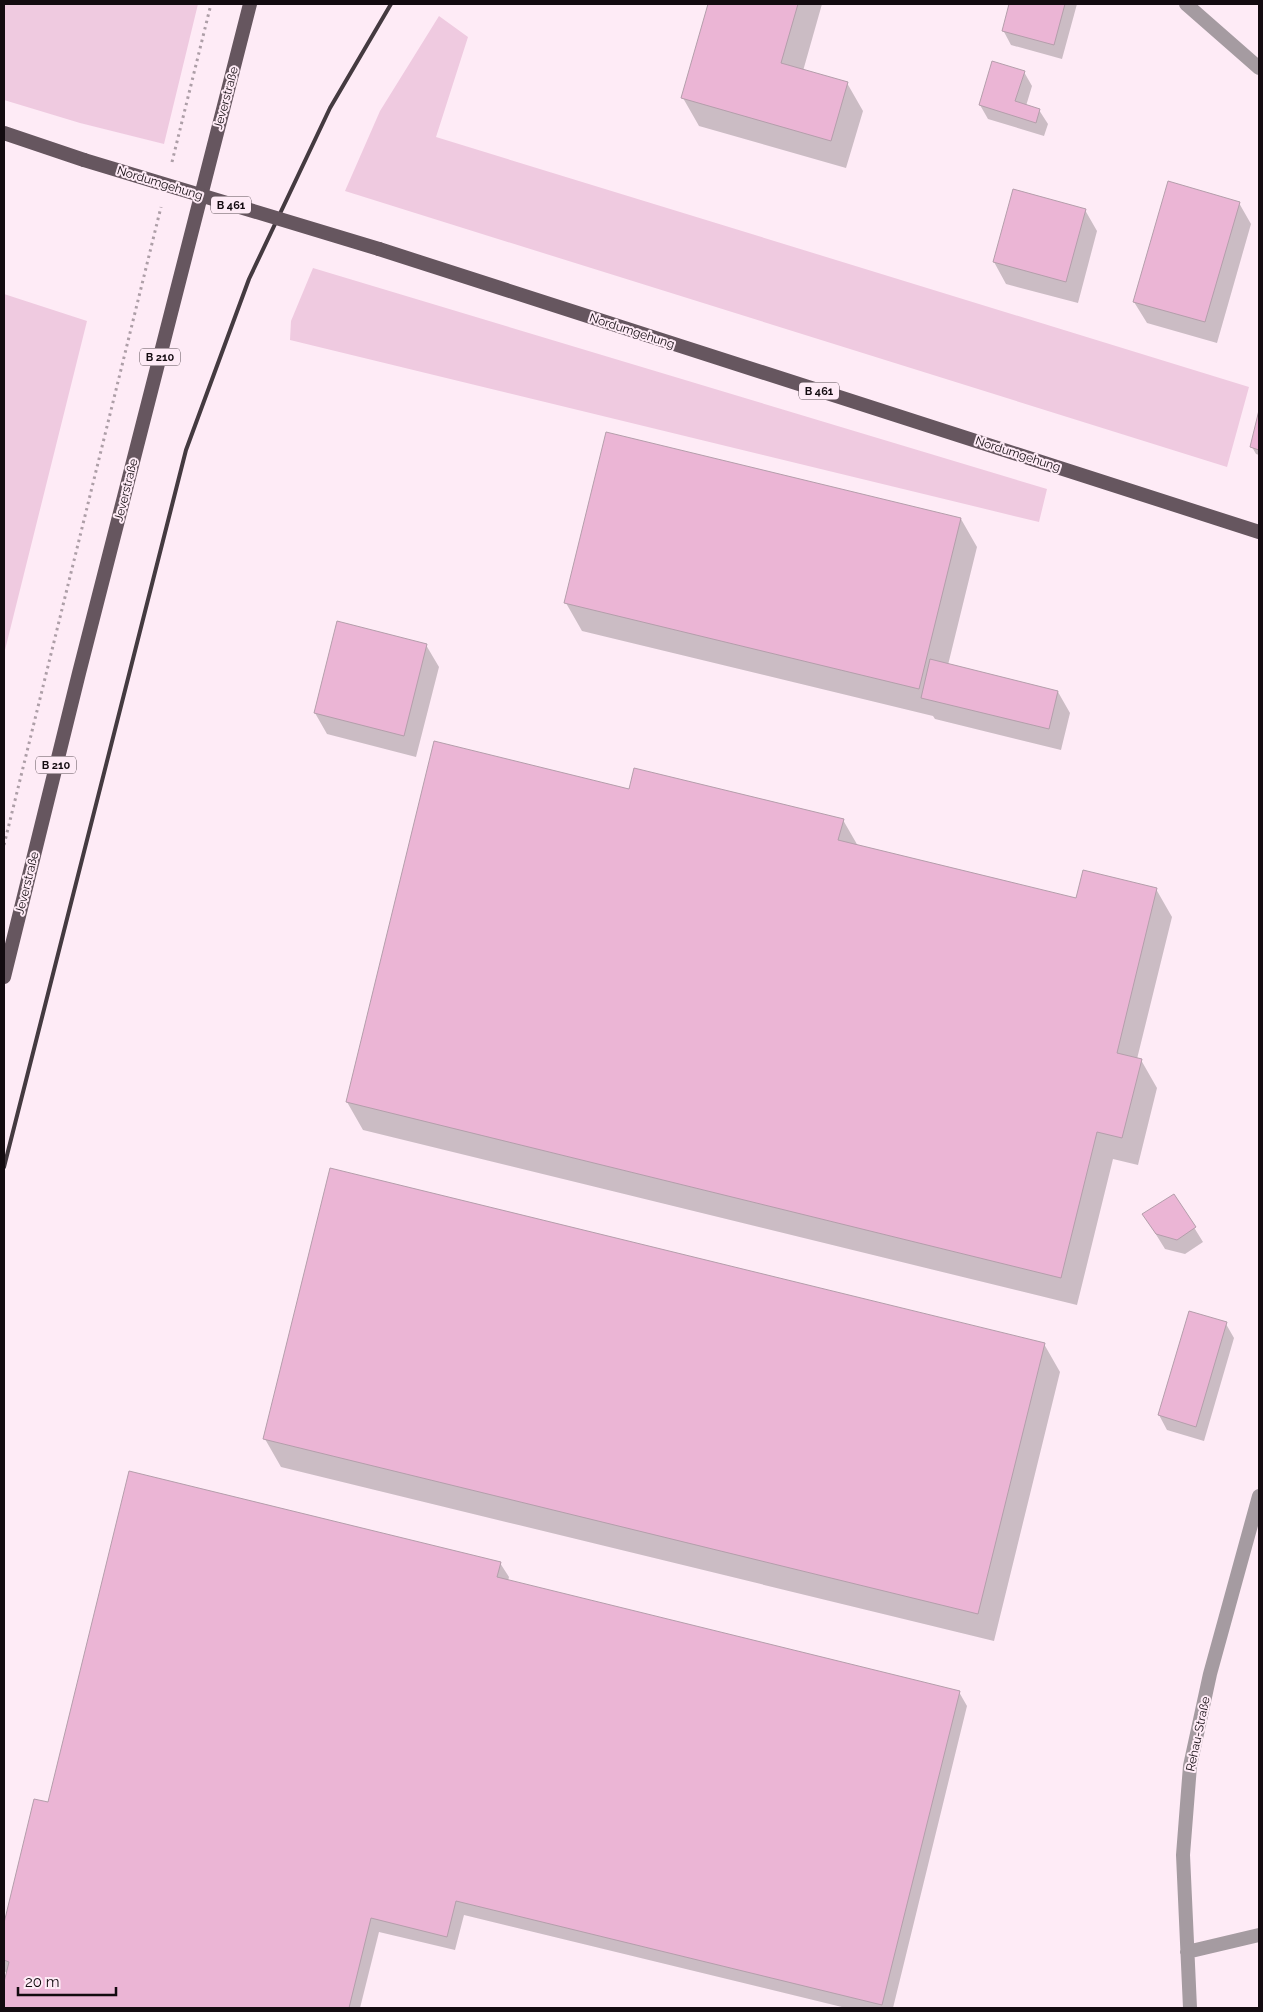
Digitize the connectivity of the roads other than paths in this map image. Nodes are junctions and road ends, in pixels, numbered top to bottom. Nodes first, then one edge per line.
1 (250, 4) edge
2 (1186, 4) edge
3 (1259, 68) edge
4 (4, 133) edge
5 (1259, 532) edge
6 (4, 977) edge
7 (1259, 1496) edge
8 (1259, 1935) edge
9 (1187, 1952) junction
10 (1190, 2008) edge

1 - 6 main road, Jeverstraße / B 210
2 - 3 street
4 - 5 main road, Nordumgehung / B 461, bridge
7 - 9 street, Rehau-Straße
8 - 9 street
9 - 10 street, Rehau-Straße

